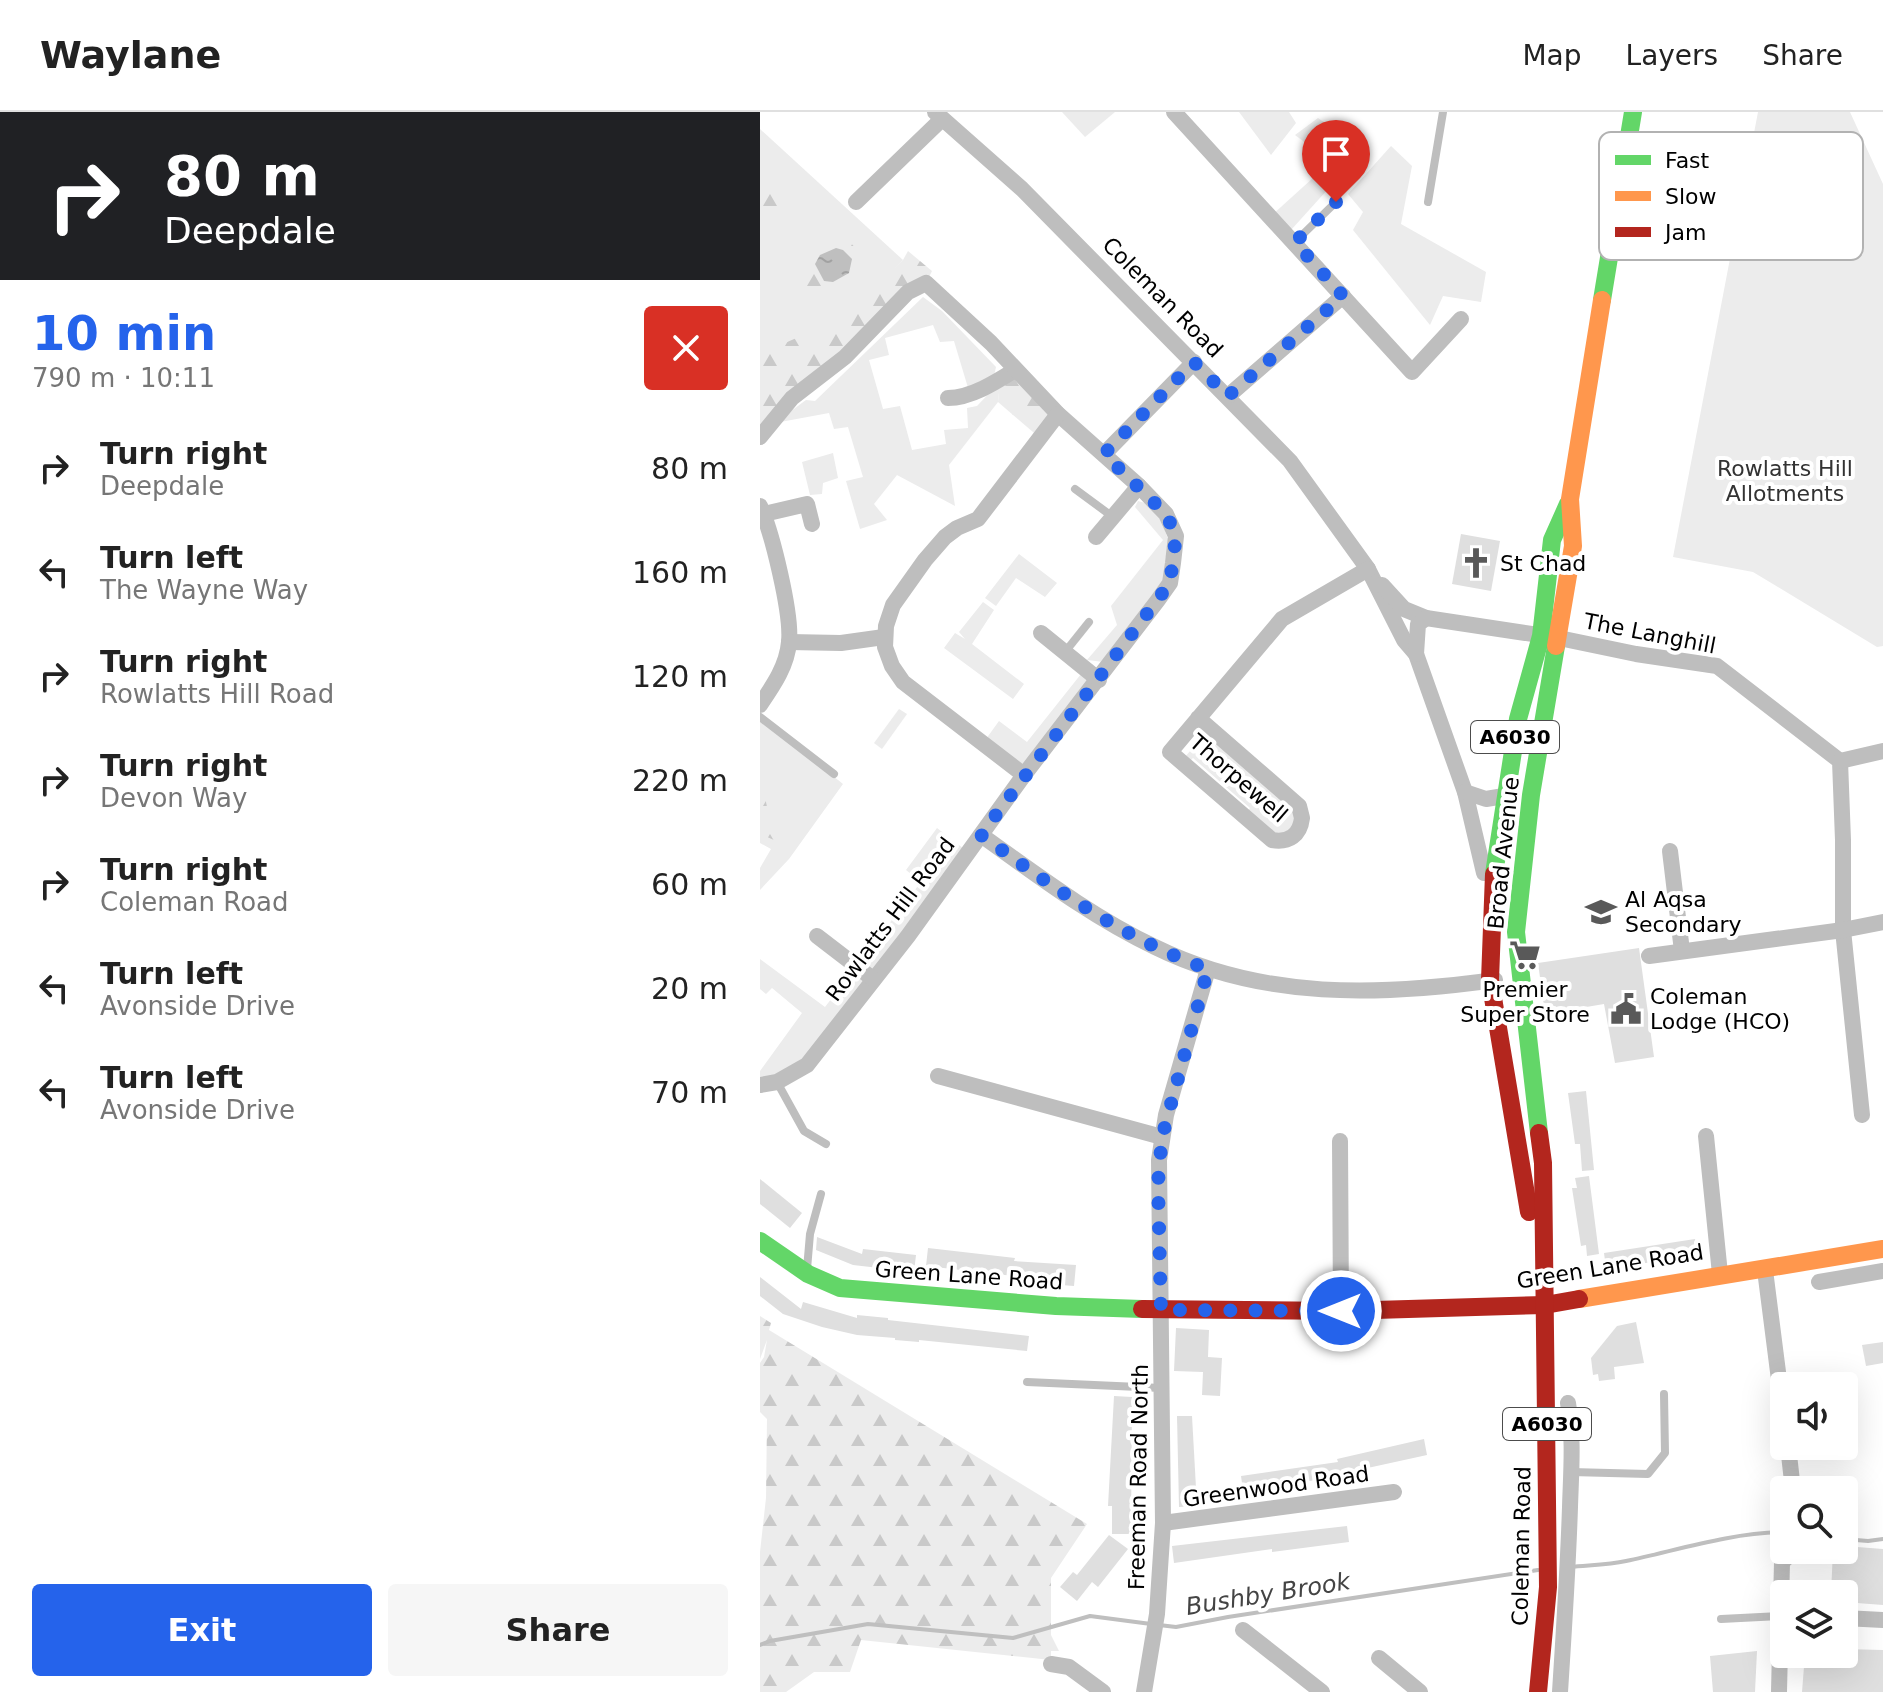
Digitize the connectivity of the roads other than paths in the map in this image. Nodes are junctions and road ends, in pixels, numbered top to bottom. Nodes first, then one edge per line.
1 (1174, 112) edge
2 (1443, 112) edge
3 (1633, 112) edge
4 (939, 115) edge
5 (1630, 132) edge
6 (856, 202) dead end
7 (1336, 202) dead end
8 (1428, 202) dead end
9 (1295, 242) junction
10 (1609, 260) edge
11 (1343, 296) junction
12 (1461, 319) dead end
13 (1194, 362) junction
14 (1015, 370) junction
15 (1228, 396) junction
16 (948, 398) dead end
17 (1058, 414) junction
18 (760, 437) edge
19 (1104, 454) junction
20 (1139, 486) junction
21 (1075, 489) dead end
22 (762, 510) edge
23 (1113, 517) junction
24 (812, 524) dead end
25 (1096, 537) dead end
26 (1368, 569) junction
27 (1426, 618) junction
28 (1089, 622) dead end
29 (1041, 633) dead end
30 (884, 637) junction
31 (1550, 637) junction
32 (789, 642) junction
33 (1065, 652) junction
34 (1416, 654) junction
35 (1099, 680) junction
36 (760, 705) edge
37 (760, 717) edge
38 (1198, 718) junction
39 (1883, 751) edge
40 (1840, 761) junction
41 (834, 774) dead end
42 (1024, 775) junction
43 (1465, 792) junction
44 (1505, 795) junction
45 (1531, 795) junction
46 (981, 835) junction
47 (1670, 851) dead end
48 (1492, 906) junction
49 (1883, 922) edge
50 (1843, 930) junction
51 (817, 936) dead end
52 (1682, 951) junction
53 (1649, 956) dead end
54 (1208, 969) junction
55 (1520, 976) junction
56 (873, 979) junction
57 (1490, 980) junction
58 (938, 1076) dead end
59 (777, 1082) junction
60 (760, 1085) edge
61 (1862, 1115) dead end
62 (1706, 1136) dead end
63 (1162, 1137) junction
64 (1340, 1141) dead end
65 (826, 1144) dead end
66 (821, 1194) dead end
67 (760, 1241) edge
68 (1883, 1249) edge
69 (1765, 1270) junction
70 (1883, 1271) edge
71 (1720, 1274) junction
72 (811, 1277) junction
73 (1819, 1282) dead end
74 (1545, 1305) junction
75 (1161, 1310) junction
76 (1341, 1311) junction
77 (1778, 1372) edge
78 (1027, 1382) dead end
79 (1161, 1388) junction
80 (1664, 1394) dead end
81 (1568, 1403) dead end
82 (1571, 1472) junction
83 (1394, 1492) dead end
84 (1163, 1523) junction
85 (1558, 1588) junction
86 (1770, 1617) edge
87 (1721, 1619) dead end
88 (1858, 1619) edge
89 (1883, 1620) edge
90 (1243, 1630) dead end
91 (1379, 1658) dead end
92 (1051, 1664) dead end
93 (1780, 1668) edge
94 (1103, 1692) edge
95 (1144, 1692) edge
96 (1322, 1692) edge
97 (1420, 1692) edge
98 (1538, 1692) edge
99 (1560, 1692) edge
100 (1779, 1692) edge

1 - 9 street
2 - 8 lane
3 - 5 main road, Broad Avenue / A6030
4 - 6 street
4 - 13 street, Coleman Road
7 - 9 lane
9 - 11 street
10 - 31 main road, Broad Avenue / A6030
11 - 12 street
11 - 15 street
13 - 15 street, Coleman Road
13 - 19 street
14 - 16 street
14 - 17 street, Rowlatts Hill Road
14 - 18 street, Rowlatts Hill Road
15 - 26 street, Coleman Road
17 - 19 street, Rowlatts Hill Road
17 - 30 street
19 - 20 street, Rowlatts Hill Road
20 - 23 street
20 - 35 street, Rowlatts Hill Road
21 - 23 lane
22 - 24 street
22 - 32 street
23 - 25 street
26 - 27 street, The Langhill
26 - 34 street, Coleman Road
26 - 38 street, Thorpewell
27 - 31 street, The Langhill
27 - 34 street
28 - 33 lane
29 - 33 street
30 - 32 street
30 - 42 street
31 - 40 street, The Langhill
31 - 44 main road, Broad Avenue / A6030
31 - 45 main road, Broad Avenue / A6030
32 - 36 street
33 - 35 street
34 - 43 street, Coleman Road
35 - 42 street, Rowlatts Hill Road
37 - 41 lane
38 - 38 street, Thorpewell
39 - 40 street
40 - 50 street
42 - 46 street, Rowlatts Hill Road
43 - 44 street
43 - 48 street, Coleman Road
44 - 45 street
44 - 48 main road, Broad Avenue / A6030
45 - 55 main road, Broad Avenue / A6030
46 - 54 street
46 - 56 street, Rowlatts Hill Road
47 - 52 street
48 - 57 main road, Broad Avenue / A6030
49 - 50 street
50 - 52 street
50 - 61 street
51 - 56 street
52 - 53 street
54 - 57 street
54 - 63 street, Freeman Road North
55 - 57 street
55 - 74 main road, Coleman Road / A6030
56 - 59 street, Rowlatts Hill Road
57 - 74 main road, Coleman Road / A6030
58 - 63 street
59 - 60 street, Rowlatts Hill Road
59 - 65 lane
62 - 71 street
63 - 75 street, Freeman Road North
64 - 76 street
66 - 72 lane
67 - 72 main road
68 - 69 main road, Green Lane Road
69 - 71 main road, Green Lane Road
69 - 77 street
70 - 73 street
71 - 74 main road, Green Lane Road
72 - 75 main road, Green Lane Road
74 - 76 main road, Green Lane Road
74 - 85 main road, Coleman Road / A6030
75 - 76 main road, Green Lane Road
75 - 79 street, Freeman Road North
78 - 79 lane
79 - 84 street, Freeman Road North
80 - 82 lane
81 - 82 street
82 - 85 street
83 - 84 street, Greenwood Road
84 - 95 street, Freeman Road North
85 - 98 main road, Coleman Road / A6030
85 - 99 street
86 - 87 lane
88 - 89 street
90 - 96 street
91 - 97 street
92 - 94 street
93 - 100 street

